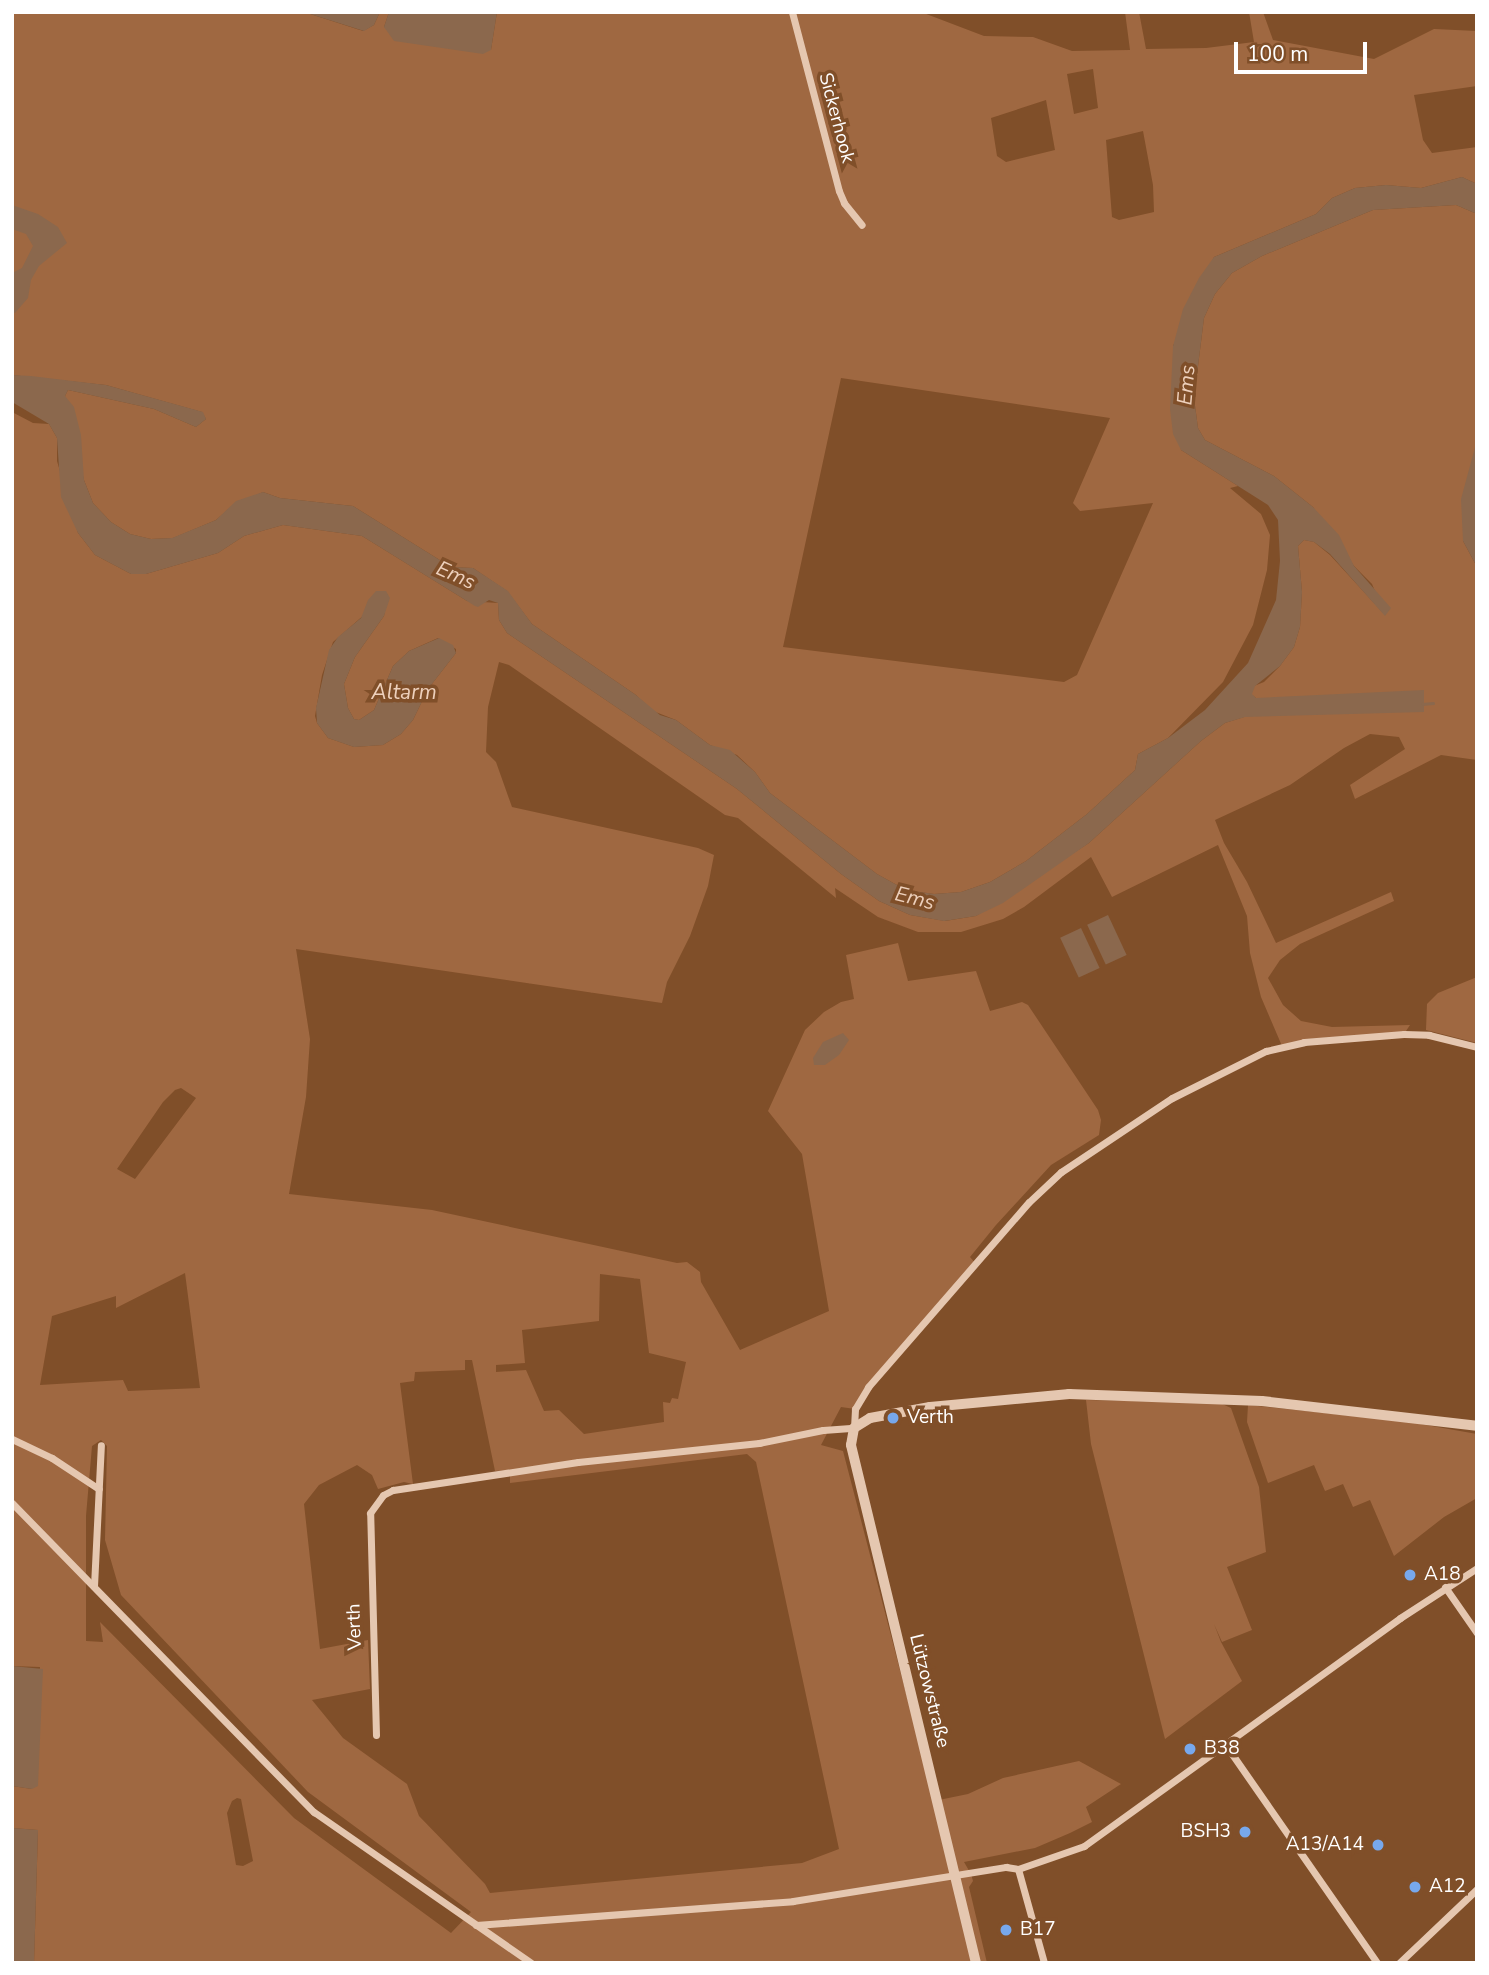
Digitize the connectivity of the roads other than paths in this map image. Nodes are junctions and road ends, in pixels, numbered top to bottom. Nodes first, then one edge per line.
1 (792, 12) edge
2 (862, 225) dead end
3 (1477, 1047) edge
4 (1477, 1426) edge
5 (854, 1428) junction
6 (12, 1439) edge
7 (101, 1445) dead end
8 (99, 1489) junction
9 (12, 1503) edge
10 (1477, 1568) edge
11 (94, 1586) junction
12 (1445, 1587) junction
13 (1477, 1633) edge
14 (376, 1735) dead end
15 (1225, 1744) junction
16 (1018, 1869) junction
17 (955, 1876) junction
18 (1477, 1889) edge
19 (476, 1925) junction
20 (531, 1963) edge
21 (976, 1963) edge
22 (1044, 1963) edge
23 (1377, 1963) edge
24 (1399, 1963) edge

1 - 2 street, Sickerhook
3 - 5 street
4 - 5 street, Verth
5 - 14 street, Verth
5 - 17 street, Lützowstraße
6 - 8 street
7 - 8 street
8 - 11 street
9 - 11 street
10 - 12 street
11 - 19 street
12 - 13 street
12 - 15 street
15 - 16 street
15 - 23 street
16 - 17 street
16 - 22 street
17 - 19 street
17 - 21 street, Lützowstraße
18 - 24 street
19 - 20 street

